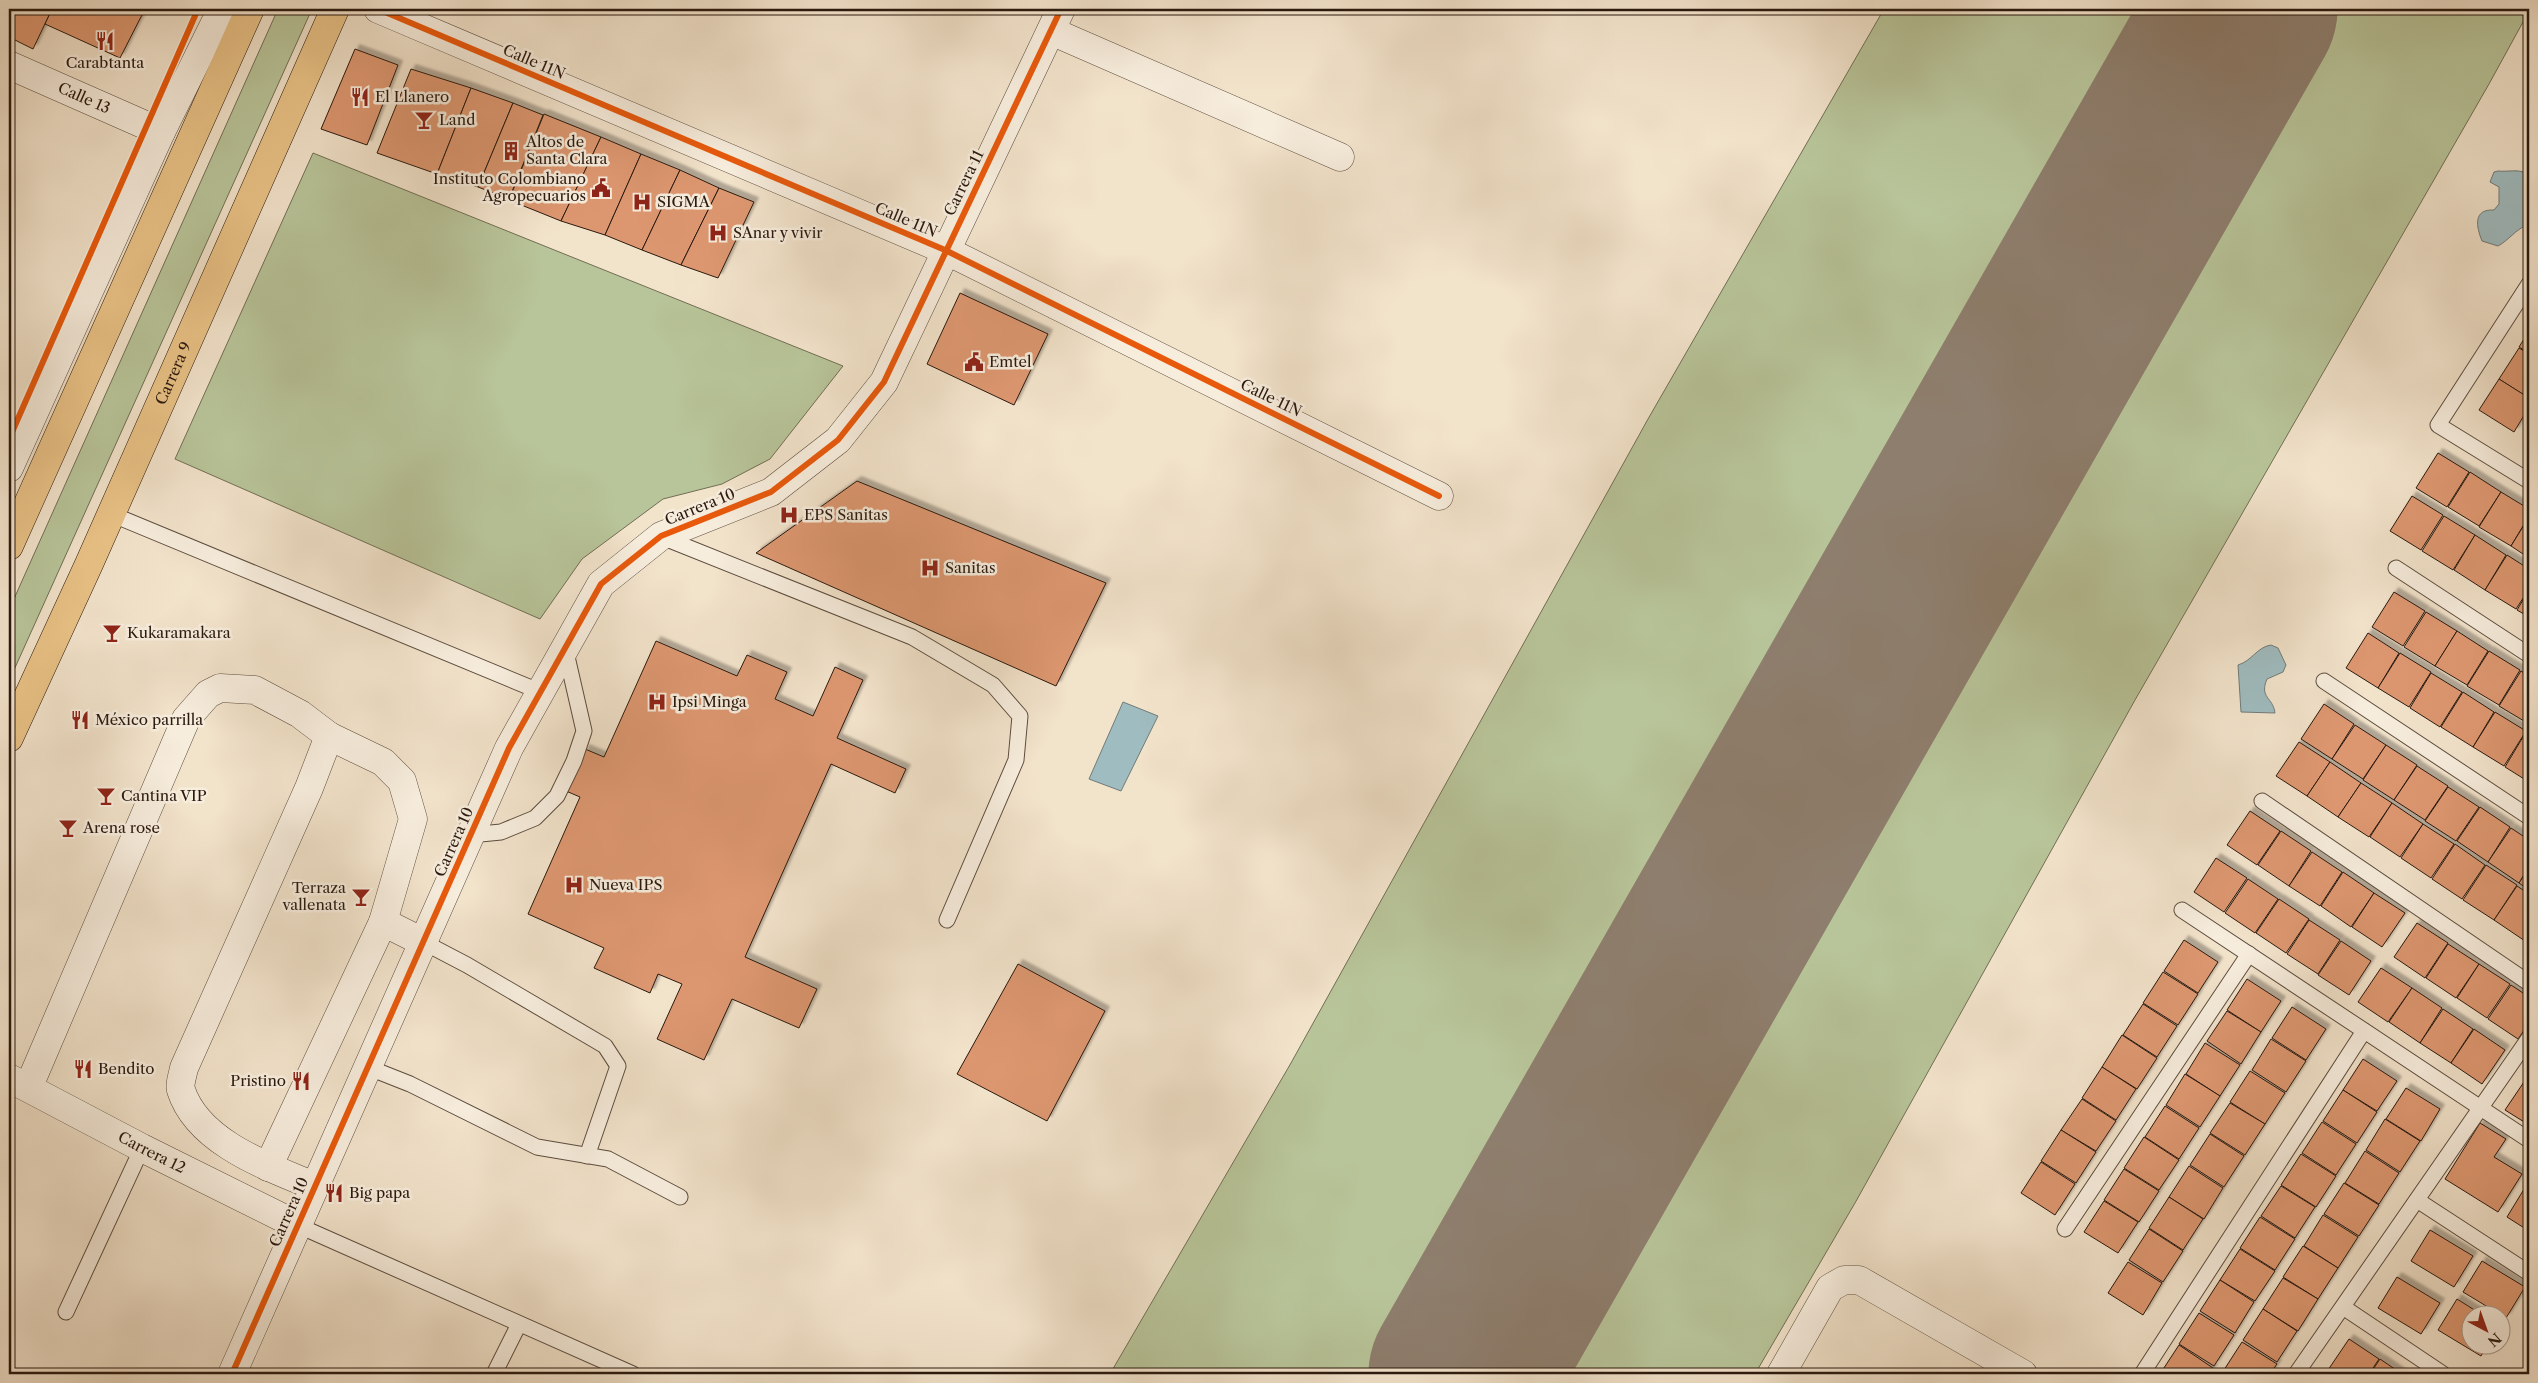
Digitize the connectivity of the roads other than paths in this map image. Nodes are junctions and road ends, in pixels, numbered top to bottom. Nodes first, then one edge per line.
1 (220, 9) edge
2 (250, 9) edge
3 (335, 9) edge
4 (378, 9) edge
5 (1056, 20) edge
6 (9, 65) edge
7 (161, 132) junction
8 (1340, 157) dead end
9 (945, 250) junction
10 (2529, 284) edge
11 (838, 440) joint
12 (9, 468) edge
13 (2529, 481) edge
14 (1439, 496) dead end
15 (111, 514) junction
16 (12, 532) edge
17 (661, 536) junction
18 (2396, 568) dead end
19 (565, 648) junction
20 (2529, 655) edge
21 (2324, 681) dead end
22 (540, 692) junction
23 (330, 736) junction
24 (9, 738) edge
25 (2262, 801) dead end
26 (2529, 817) edge
27 (470, 835) junction
28 (2182, 910) dead end
29 (947, 920) dead end
30 (383, 922) junction
31 (423, 942) junction
32 (2249, 954) junction
33 (2529, 983) edge
34 (2364, 1031) junction
35 (2529, 1038) edge
36 (367, 1067) junction
37 (19, 1082) edge
38 (2481, 1108) junction
39 (2529, 1140) edge
40 (142, 1148) junction
41 (587, 1156) junction
42 (268, 1167) junction
43 (314, 1186) junction
44 (680, 1197) dead end
45 (2417, 1200) junction
46 (297, 1225) junction
47 (2065, 1229) dead end
48 (2529, 1273) edge
49 (2343, 1307) junction
50 (66, 1312) dead end
51 (519, 1324) junction
52 (232, 1374) edge
53 (494, 1374) edge
54 (633, 1374) edge
55 (1781, 1374) edge
56 (2023, 1374) edge
57 (2142, 1374) edge
58 (2296, 1374) edge
59 (2443, 1374) edge

1 - 7 street
2 - 16 main road
3 - 15 main road, Carrera 9
4 - 9 street, Calle 11N
5 - 8 street
5 - 9 street, Carrera 11
6 - 7 street, Calle 13
7 - 12 street
9 - 11 street, Carrera 11
9 - 14 street, Calle 11N
10 - 13 lane
11 - 17 street, Carrera 10
15 - 22 lane
15 - 24 main road, Carrera 9
17 - 19 street, Carrera 10
17 - 29 lane
18 - 20 lane
19 - 22 street, Carrera 10
19 - 27 lane
21 - 26 lane
22 - 27 street, Carrera 10
23 - 30 street
23 - 37 street
23 - 42 street
25 - 33 lane
27 - 31 street, Carrera 10
28 - 32 lane
30 - 31 street
30 - 42 street
31 - 36 street, Carrera 10
31 - 41 lane
32 - 34 lane
32 - 47 lane
34 - 38 lane
34 - 57 lane
35 - 38 lane
36 - 41 lane
36 - 43 street, Carrera 10
37 - 40 street, Carrera 12
38 - 39 lane
38 - 45 lane
40 - 46 street, Carrera 12
40 - 50 lane
41 - 44 lane
42 - 43 street
43 - 46 street, Carrera 10
45 - 48 lane
45 - 49 lane
46 - 51 lane
46 - 52 street, Carrera 10
49 - 58 lane
49 - 59 lane
51 - 53 lane
51 - 54 lane
55 - 56 street

